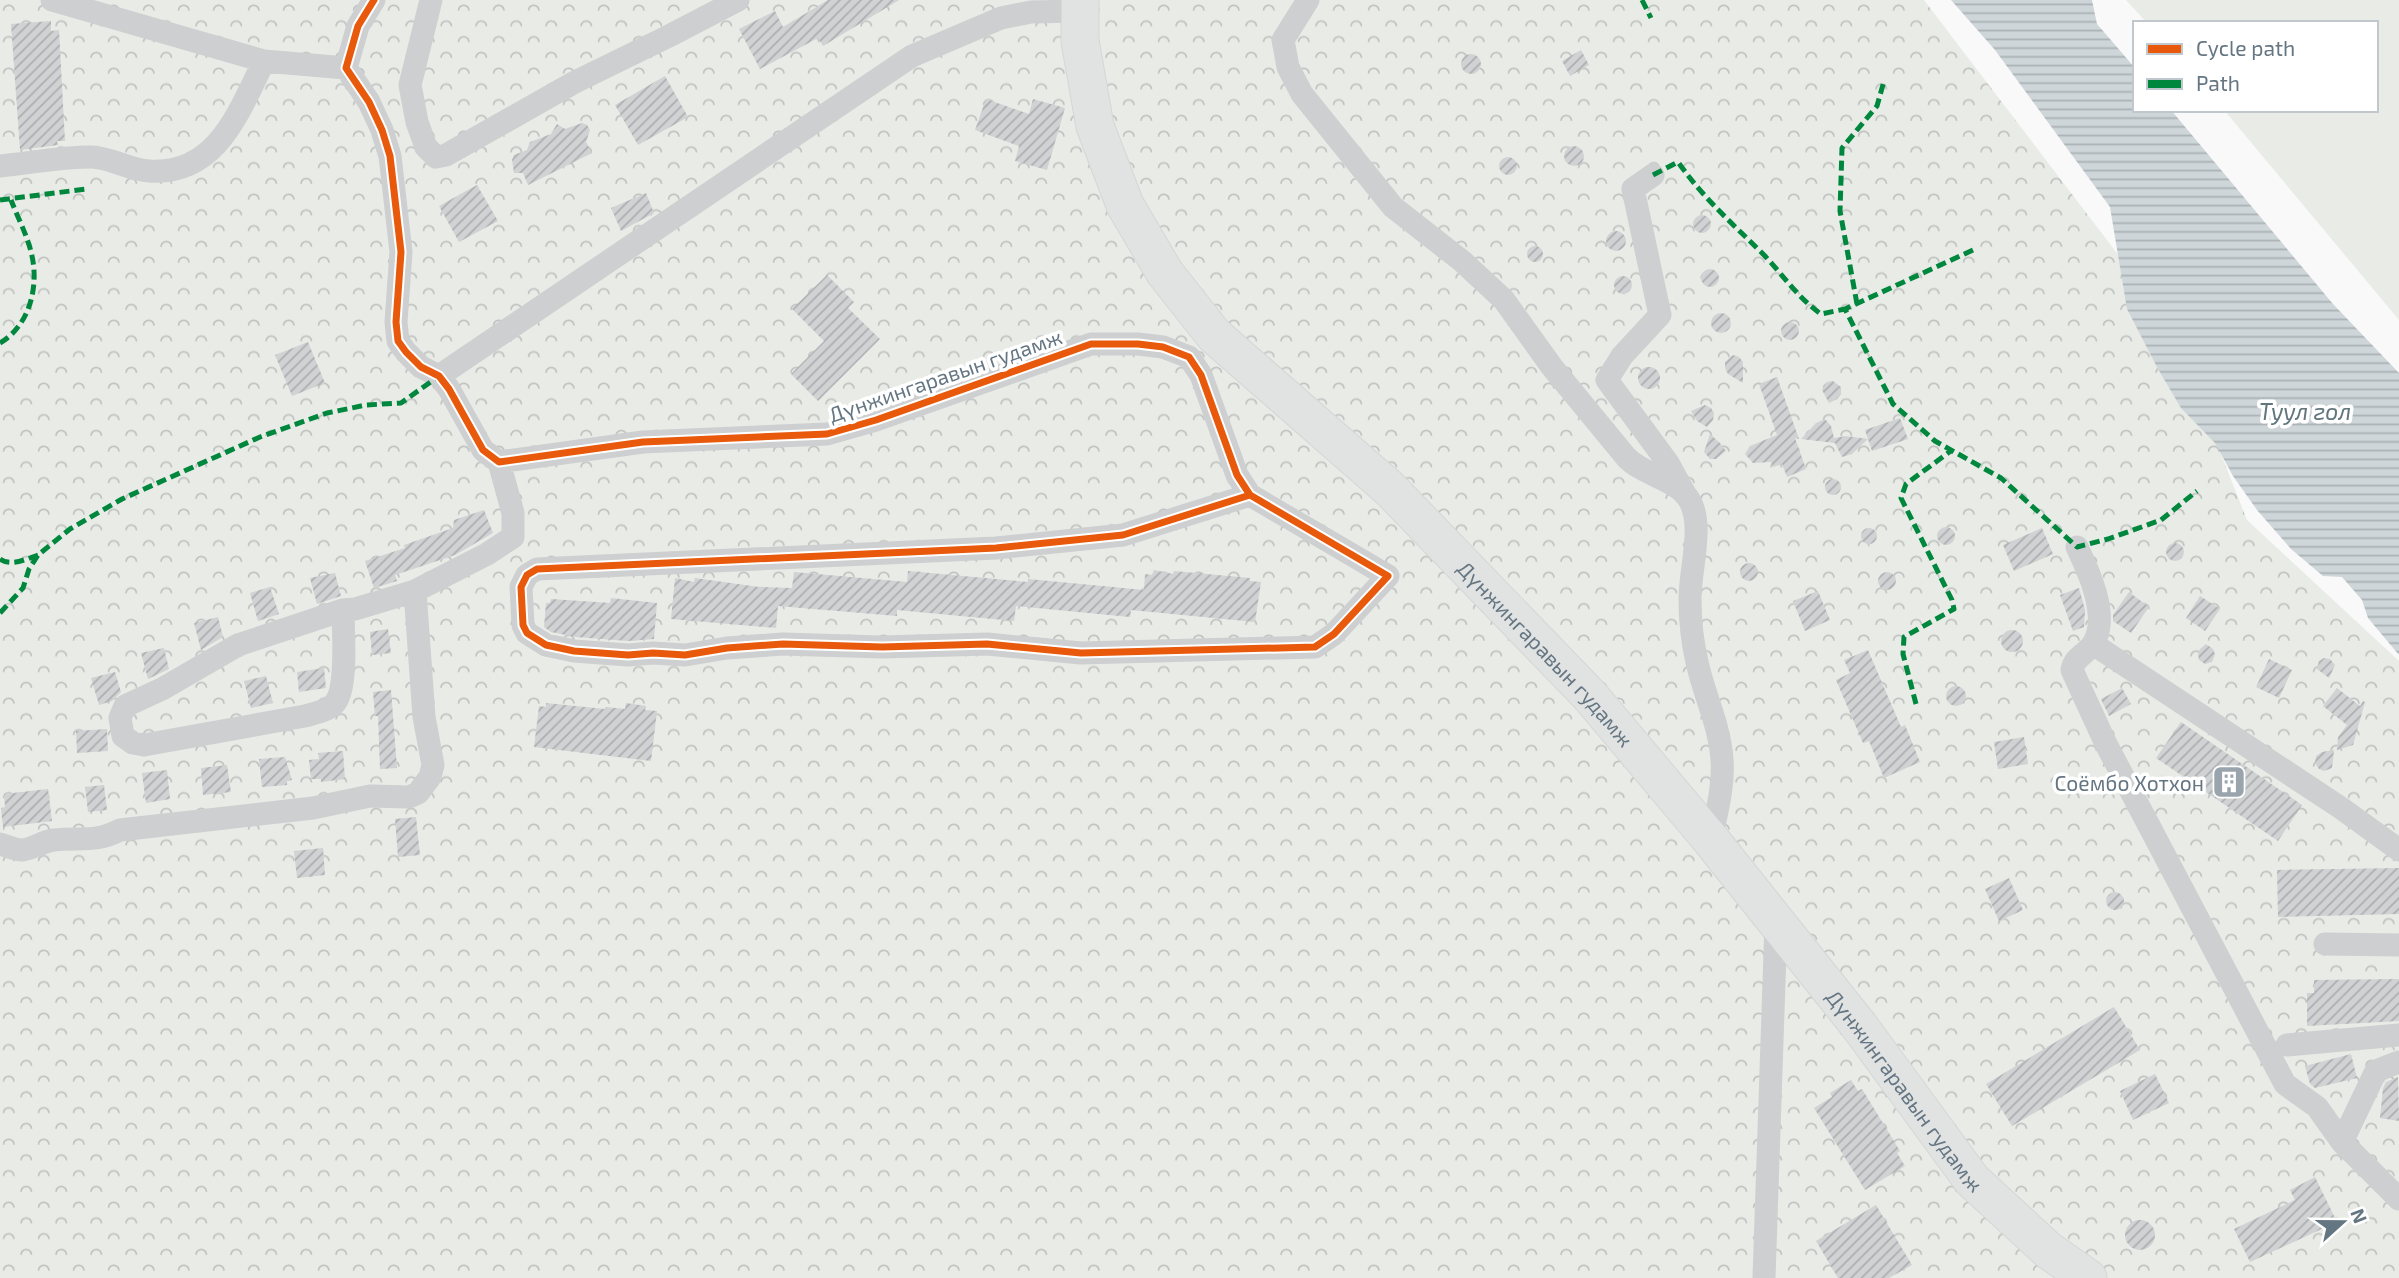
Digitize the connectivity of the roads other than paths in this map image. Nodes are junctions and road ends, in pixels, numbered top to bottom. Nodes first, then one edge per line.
1 (52, 0) edge
2 (373, 0) edge
3 (430, 0) edge
4 (738, 0) edge
5 (1308, 0) edge
6 (1080, 6) edge
7 (264, 61) junction
8 (346, 68) junction
9 (0, 166) edge
10 (1653, 174) dead end
11 (1202, 346) junction
12 (439, 376) junction
13 (499, 463) junction
14 (1250, 495) junction
15 (1688, 498) junction
16 (2077, 547) dead end
17 (415, 591) junction
18 (343, 610) junction
19 (2093, 644) junction
20 (1711, 840) junction
21 (0, 844) edge
22 (2399, 850) edge
23 (1776, 923) junction
24 (2325, 944) dead end
25 (2399, 945) edge
26 (2399, 1035) edge
27 (2287, 1045) dead end
28 (2399, 1062) edge
29 (2342, 1142) junction
30 (2399, 1199) edge
31 (1765, 1278) edge
32 (2088, 1278) edge

1 - 7 street
2 - 8 street
3 - 4 street
5 - 15 street
6 - 11 main road, Дүнжингаравын гудамж
6 - 12 street
7 - 8 street
7 - 9 street
8 - 12 street
10 - 15 street
11 - 13 street, Дүнжингаравын гудамж
11 - 14 street, Дүнжингаравын гудамж
11 - 20 main road, Дүнжингаравын гудамж
12 - 13 street
13 - 17 street
14 - 14 street
15 - 20 street
16 - 19 street
17 - 18 street
17 - 21 street
18 - 18 street
19 - 22 street
19 - 29 street
20 - 23 main road, Дүнжингаравын гудамж
23 - 31 street
23 - 32 main road, Дүнжингаравын гудамж
24 - 25 street
26 - 27 street
28 - 29 street
29 - 30 street

